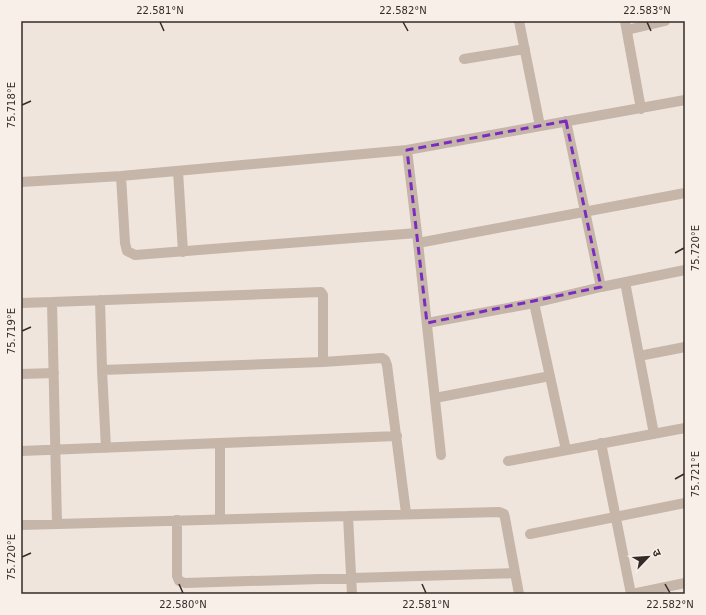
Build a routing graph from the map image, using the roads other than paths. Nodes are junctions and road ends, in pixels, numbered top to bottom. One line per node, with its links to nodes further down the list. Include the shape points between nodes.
1 (519, 21): 4 (street)
2 (665, 21): 3 (street)
3 (626, 26): 7 (street)
4 (525, 49): 5 (street); 9 (street)
5 (464, 59)
6 (685, 100): 7 (street)
7 (641, 109): 8 (street)
8 (566, 121): 9 (street); 15 (street)
9 (540, 126): 10 (street)
10 (407, 150): 11 (street); 16 (street)
11 (178, 171): 12 (street); 17 (street)
12 (121, 176): 13 (street); 17 (street, via 127,251 135,256)
13 (21, 182)
14 (685, 193): 15 (street)
15 (584, 213): 16 (street); 20 (street)
16 (418, 238): 17 (street); 25 (street)
17 (183, 252)
18 (685, 270): 19 (street)
19 (625, 282): 20 (street); 27 (street)
20 (601, 287): 24 (street)
21 (100, 300): 22 (street); 28 (street, via 321,292); 29 (street)
22 (52, 302): 23 (street); 30 (street)
23 (21, 303)
24 (534, 303): 25 (street); 32 (street)
25 (427, 323): 33 (street)
26 (685, 347): 27 (street)
27 (639, 356): 35 (street)
28 (323, 362): 29 (street); 36 (street, via 382,358 385,360)
29 (102, 370): 39 (street)
30 (54, 373): 31 (street); 40 (street)
31 (21, 374)
32 (550, 376): 33 (street); 41 (street)
33 (434, 398): 43 (street)
34 (685, 428): 35 (street)
35 (654, 434): 38 (street)
36 (397, 436): 37 (street); 46 (street)
37 (220, 443): 39 (street); 49 (street)
38 (601, 444): 41 (street); 48 (street)
39 (106, 448): 40 (street)
40 (56, 450): 42 (street); 51 (street)
41 (566, 450): 44 (street)
42 (21, 451)
43 (441, 455)
44 (508, 461)
45 (685, 503): 48 (street)
46 (406, 514): 47 (street); 54 (street, via 504,514)
47 (348, 516): 49 (street); 55 (street)
48 (616, 517): 53 (street); 59 (street)
49 (220, 519): 50 (street)
50 (176, 520): 51 (street); 55 (street, via 177,576 179,581 185,583)
51 (57, 524): 52 (street)
52 (21, 525)
53 (530, 534)
54 (515, 573): 55 (street); 58 (street)
55 (351, 577): 57 (street)
56 (685, 583): 59 (street)
57 (352, 594)
58 (519, 594)
59 (632, 594)

